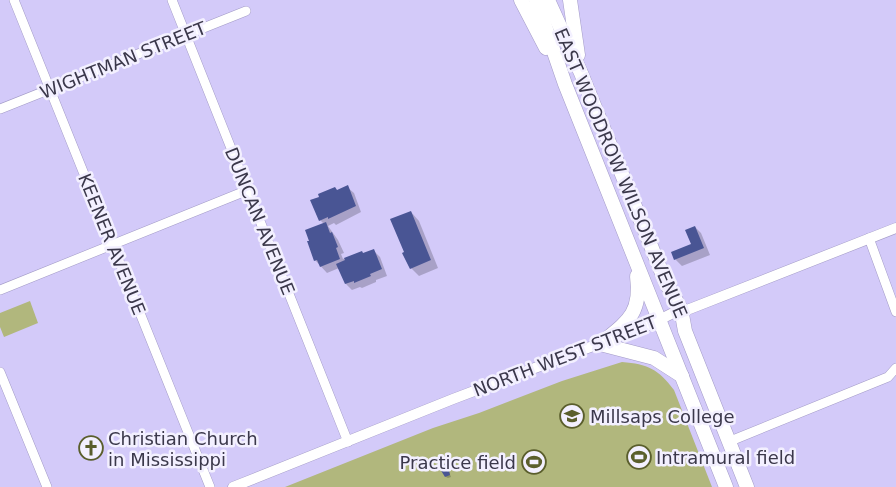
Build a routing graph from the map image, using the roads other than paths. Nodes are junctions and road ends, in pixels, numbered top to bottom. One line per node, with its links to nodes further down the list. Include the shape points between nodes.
1 (14, 0): 11 (street, KEENER AVENUE)
2 (172, 0): 8 (street, DUNCAN AVENUE)
3 (521, 0): 10 (main road)
4 (536, 0): 10 (main road, EAST WOODROW WILSON AVENUE)
5 (548, 0): 9 (main road, EAST WOODROW WILSON AVENUE)
6 (570, 0): 9 (main road)
7 (246, 11): 8 (street, WIGHTMAN STREET)
8 (186, 35): 11 (street, WIGHTMAN STREET); 13 (street, DUNCAN AVENUE)
9 (581, 73): 19 (main road, EAST WOODROW WILSON AVENUE, via 666,283)
10 (565, 84): 17 (main road, EAST WOODROW WILSON AVENUE)
11 (50, 89): 12 (street, WIGHTMAN STREET); 16 (street, KEENER AVENUE)
12 (0, 109)
13 (248, 190): 16 (street); 26 (street, DUNCAN AVENUE)
14 (896, 228): 15 (street, NORTH WEST STREET)
15 (869, 238): 19 (street, NORTH WEST STREET, via 687,310); 20 (street)
16 (112, 245): 18 (street); 29 (street, KEENER AVENUE)
17 (635, 258): 21 (main road, EAST WOODROW WILSON AVENUE); 22 (main road, via 639,290 634,312)
18 (0, 290)
19 (681, 309): 21 (street, NORTH WEST STREET); 27 (main road, EAST WOODROW WILSON AVENUE, via 685,331)
20 (896, 312)
21 (660, 321): 22 (street, NORTH WEST STREET); 25 (main road, EAST WOODROW WILSON AVENUE)
22 (600, 344): 25 (main road, via 654,358); 26 (street, NORTH WEST STREET)
23 (896, 368): 27 (street, via 888,377)
24 (0, 372): 28 (street)
25 (682, 376): 31 (main road, EAST WOODROW WILSON AVENUE)
26 (348, 442): 30 (street, NORTH WEST STREET)
27 (728, 442): 32 (main road, EAST WOODROW WILSON AVENUE)
28 (47, 487)
29 (210, 487)
30 (234, 487)
31 (726, 487)
32 (746, 487)

